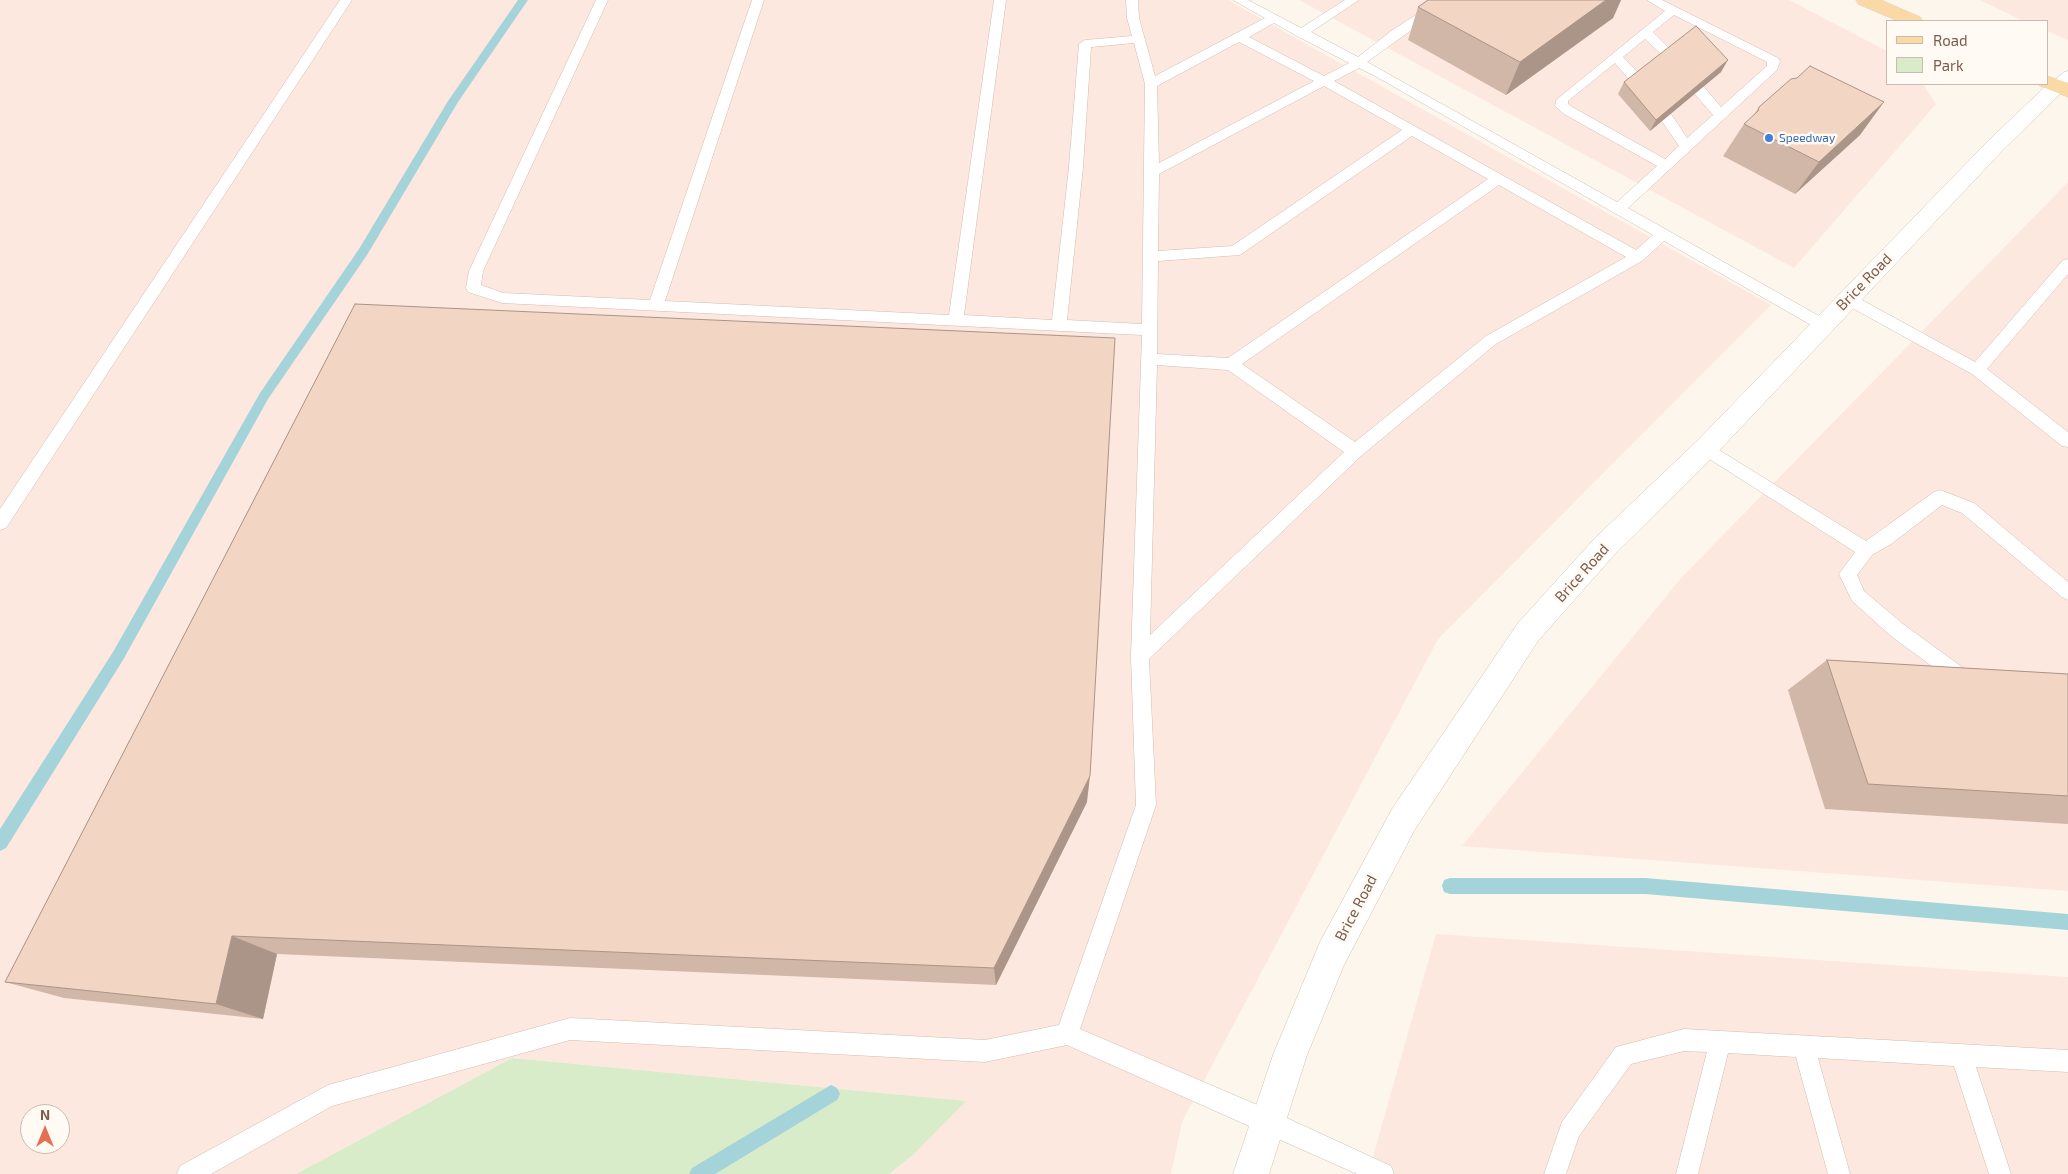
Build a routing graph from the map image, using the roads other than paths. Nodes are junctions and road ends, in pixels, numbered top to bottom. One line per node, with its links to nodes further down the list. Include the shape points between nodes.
1 (346, 0): 50 (lane)
2 (602, 0): 39 (lane, via 476,272 474,288 502,298)
3 (758, 0): 39 (lane)
4 (1000, 0): 40 (lane)
5 (1132, 0): 17 (lane)
6 (1239, 0): 12 (lane)
7 (1353, 0): 15 (lane)
8 (1447, 0): 20 (lane)
9 (1653, 0): 11 (lane)
10 (1866, 0): 13 (main road)
11 (1673, 10): 14 (lane); 26 (lane, via 1774,61 1773,67)
12 (1274, 18): 15 (lane); 16 (lane)
13 (1911, 20)
14 (1646, 32): 18 (lane); 19 (lane)
15 (1301, 33): 20 (lane)
16 (1240, 36): 22 (lane); 23 (lane)
17 (1139, 39): 23 (lane); 42 (lane, via 1085,44)
18 (1668, 54)
19 (1616, 56): 21 (lane); 30 (lane, via 1562,100 1562,106)
20 (1358, 63): 22 (lane); 33 (lane)
21 (1636, 79)
22 (1324, 81): 28 (lane); 31 (lane)
23 (1151, 84): 31 (lane)
24 (2060, 84): 38 (main road, Brice Road, via 1995,146)
25 (1699, 90): 26 (lane)
26 (1720, 114): 29 (lane)
27 (1666, 117): 29 (lane)
28 (1411, 130): 32 (lane); 35 (lane, via 1234,251)
29 (1686, 145): 30 (lane)
30 (1664, 164): 33 (lane)
31 (1152, 172): 35 (lane)
32 (1498, 179): 36 (lane); 45 (lane)
33 (1618, 209): 34 (lane)
34 (1663, 234): 36 (lane); 41 (lane)
35 (1151, 256): 43 (lane)
36 (1637, 257): 49 (lane, via 1491,340)
37 (2068, 264): 46 (lane)
38 (1848, 298): 41 (main road, Brice Road); 46 (lane)
39 (656, 305): 40 (lane)
40 (956, 320): 42 (lane)
41 (1823, 325): 48 (main road, Brice Road)
42 (1059, 326): 43 (lane)
43 (1150, 330): 44 (lane)
44 (1150, 359): 45 (lane); 53 (lane)
45 (1231, 364): 49 (lane)
46 (1977, 370): 47 (lane)
47 (2068, 440)
48 (1706, 448): 51 (lane); 60 (main road, Brice Road, via 1605,546 1528,632 1403,820 1332,954 1290,1055)
49 (1355, 451): 53 (lane)
50 (0, 523)
51 (1866, 550): 52 (lane, via 1940,497 1968,508); 54 (lane, via 1848,574 1858,596 1897,630 1962,678)
52 (2068, 592)
53 (1140, 656): 55 (lane, via 1146,806)
54 (1981, 682)
55 (1067, 1034): 60 (lane); 61 (lane, via 985,1051 570,1029 328,1096)
56 (1720, 1042): 57 (lane); 64 (lane, via 1684,1040 1624,1055 1570,1130); 65 (lane)
57 (1804, 1046): 58 (lane); 66 (lane)
58 (1961, 1055): 59 (lane); 67 (lane)
59 (2068, 1061)
60 (1268, 1121): 62 (main road, Brice Road); 63 (lane)
61 (188, 1174)
62 (1251, 1174)
63 (1383, 1174)
64 (1555, 1174)
65 (1687, 1174)
66 (1839, 1174)
67 (2000, 1174)

